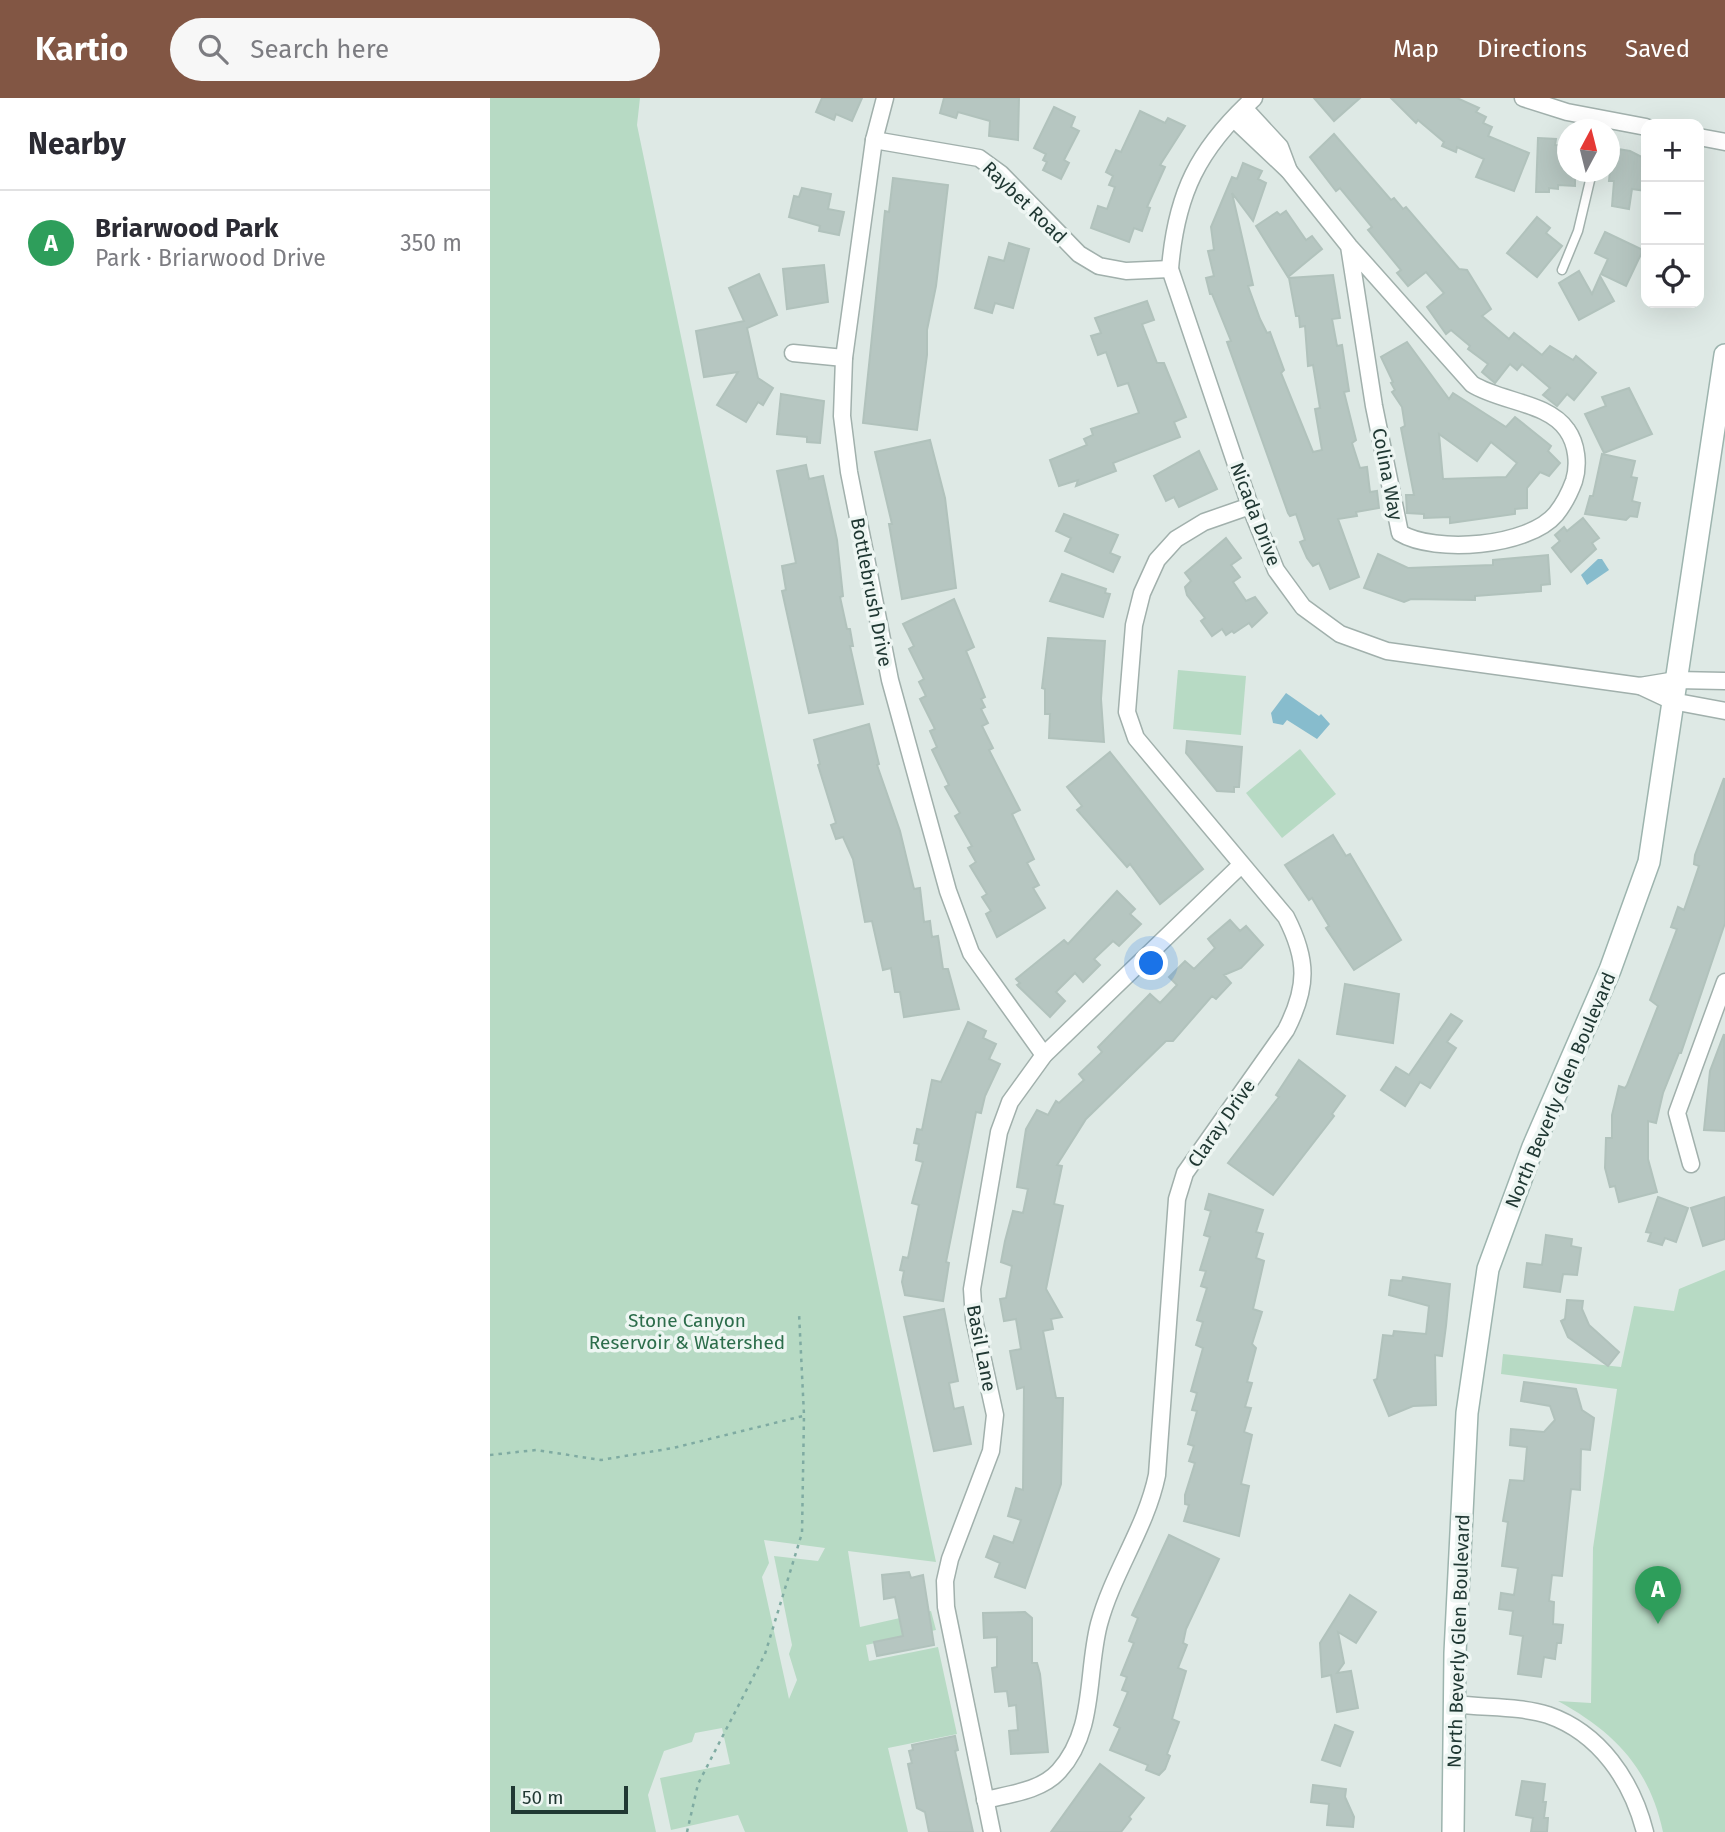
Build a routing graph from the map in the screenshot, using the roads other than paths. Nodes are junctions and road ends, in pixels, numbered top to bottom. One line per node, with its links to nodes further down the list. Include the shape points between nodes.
1 (885, 98): 8 (street, Bottlebrush Drive)
2 (1523, 98): 4 (street)
3 (1244, 108): 11 (street, Colina Way); 12 (street, Nicada Drive, via 1212,145 1185,188 1173,228)
4 (1586, 119)
5 (1620, 125): 6 (street)
6 (1641, 127)
7 (1704, 138): 9 (street)
8 (874, 140): 12 (street, Raybet Road, via 979,158 1001,174 1079,254 1099,267); 16 (street, Bottlebrush Drive)
9 (1725, 142)
10 (1590, 182): 13 (lane, via 1578,231)
11 (1349, 246): 11 (street, Colina Way, via 1472,384 1489,395 1545,411 1567,429 1577,470 1555,516 1524,534 1482,543 1415,542 1400,533)
12 (1170, 269): 17 (street, Nicada Drive)
13 (1562, 270)
14 (793, 353): 16 (street)
15 (1725, 355): 19 (main road, North Beverly Glen Boulevard)
16 (844, 358): 23 (street, Bottlebrush Drive, via 842,416 849,472 890,680 948,891 971,953)
17 (1250, 506): 19 (street, Nicada Drive, via 1276,570 1303,607 1340,634 1387,651); 21 (street, Claray Drive, via 1204,522 1176,539 1157,560 1134,625 1127,691 1127,712 1136,738)
18 (1725, 681): 19 (street, Nicada Drive)
19 (1674, 691): 20 (street, Nicada Drive); 25 (main road, North Beverly Glen Boulevard, via 1649,862 1611,970 1532,1147 1488,1269 1467,1413)
20 (1725, 711)
21 (1241, 865): 23 (street, Basil Lane); 26 (street, Claray Drive, via 1286,917 1299,942 1304,965 1299,1005 1185,1173 1177,1199 1157,1475 1152,1500 1099,1627 1086,1722 1058,1773 1033,1788)
22 (1725, 982): 24 (street, via 1677,1113)
23 (1044, 1055): 26 (street, Basil Lane, via 1010,1102 999,1132 972,1289 995,1415 991,1451 945,1581 946,1607)
24 (1691, 1164)
25 (1455, 1704): 28 (main road, North Beverly Glen Boulevard); 29 (street, via 1545,1714 1572,1726 1612,1761 1640,1811)
26 (985, 1800): 27 (street, Basil Lane)
27 (992, 1832)
28 (1453, 1832)
29 (1645, 1832)

